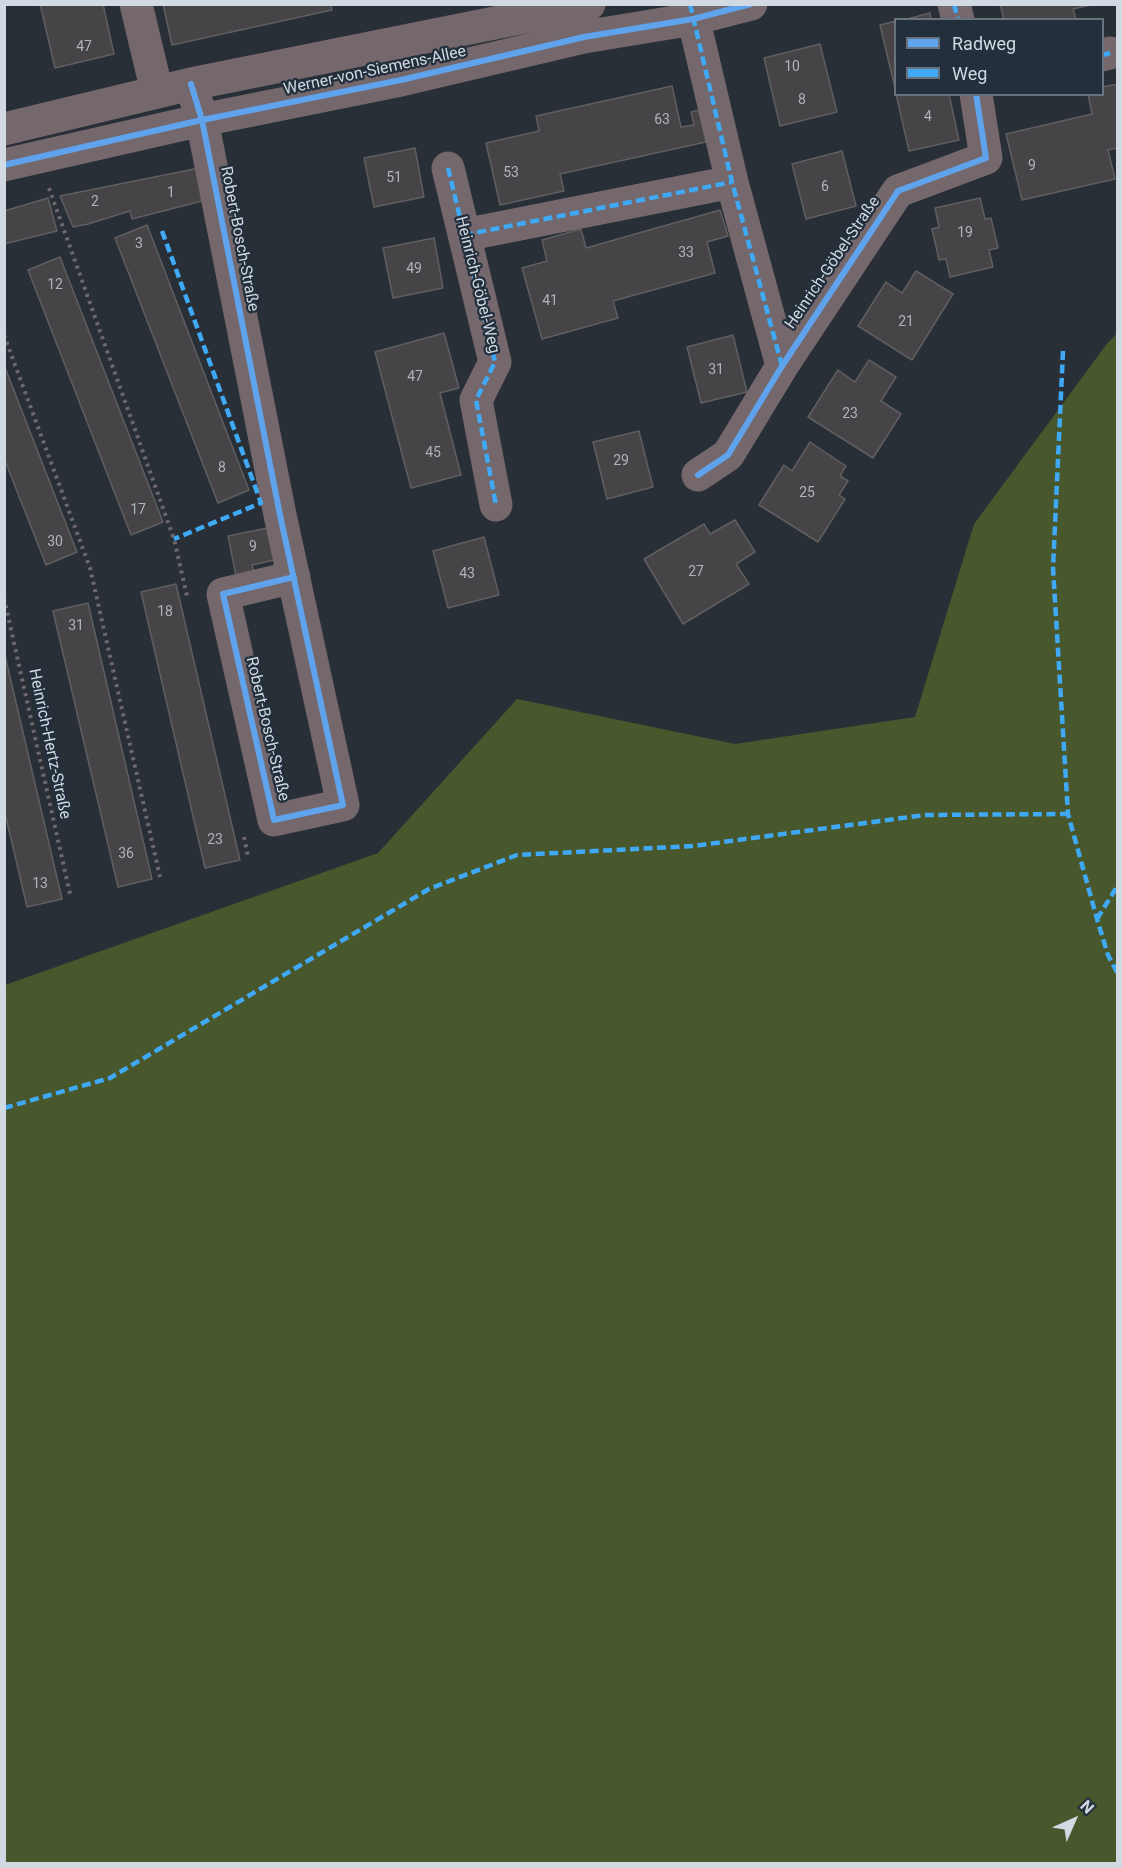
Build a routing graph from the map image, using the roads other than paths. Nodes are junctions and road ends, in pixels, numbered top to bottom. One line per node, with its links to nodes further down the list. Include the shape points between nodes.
1 (136, 4): 6 (street)
2 (751, 4): 3 (street, Werner-von-Siemens-Allee)
3 (691, 12): 4 (street, Werner-von-Siemens-Allee); 12 (street, Heinrich-Göbel-Straße)
4 (581, 13): 5 (street, Werner-von-Siemens-Allee); 8 (street, Werner-von-Siemens-Allee, via 401,80)
5 (191, 84): 6 (street, Werner-von-Siemens-Allee); 8 (street, Robert-Bosch-Straße)
6 (157, 92): 9 (street, Werner-von-Siemens-Allee)
7 (976, 96): 14 (street, Heinrich-Göbel-Straße, via 986,158 898,191)
8 (202, 120): 10 (street, Werner-von-Siemens-Allee); 17 (street, Robert-Bosch-Straße)
9 (4, 129)
10 (4, 165)
11 (448, 168): 13 (street, Heinrich-Göbel-Weg)
12 (732, 182): 13 (street); 14 (street, Heinrich-Göbel-Straße)
13 (464, 235): 16 (street, Heinrich-Göbel-Weg, via 495,362 476,400)
14 (782, 366): 15 (street, Heinrich-Göbel-Straße, via 728,455)
15 (698, 475)
16 (496, 505)
17 (294, 577): 17 (street, Robert-Bosch-Straße, via 223,594 274,820 343,805)

